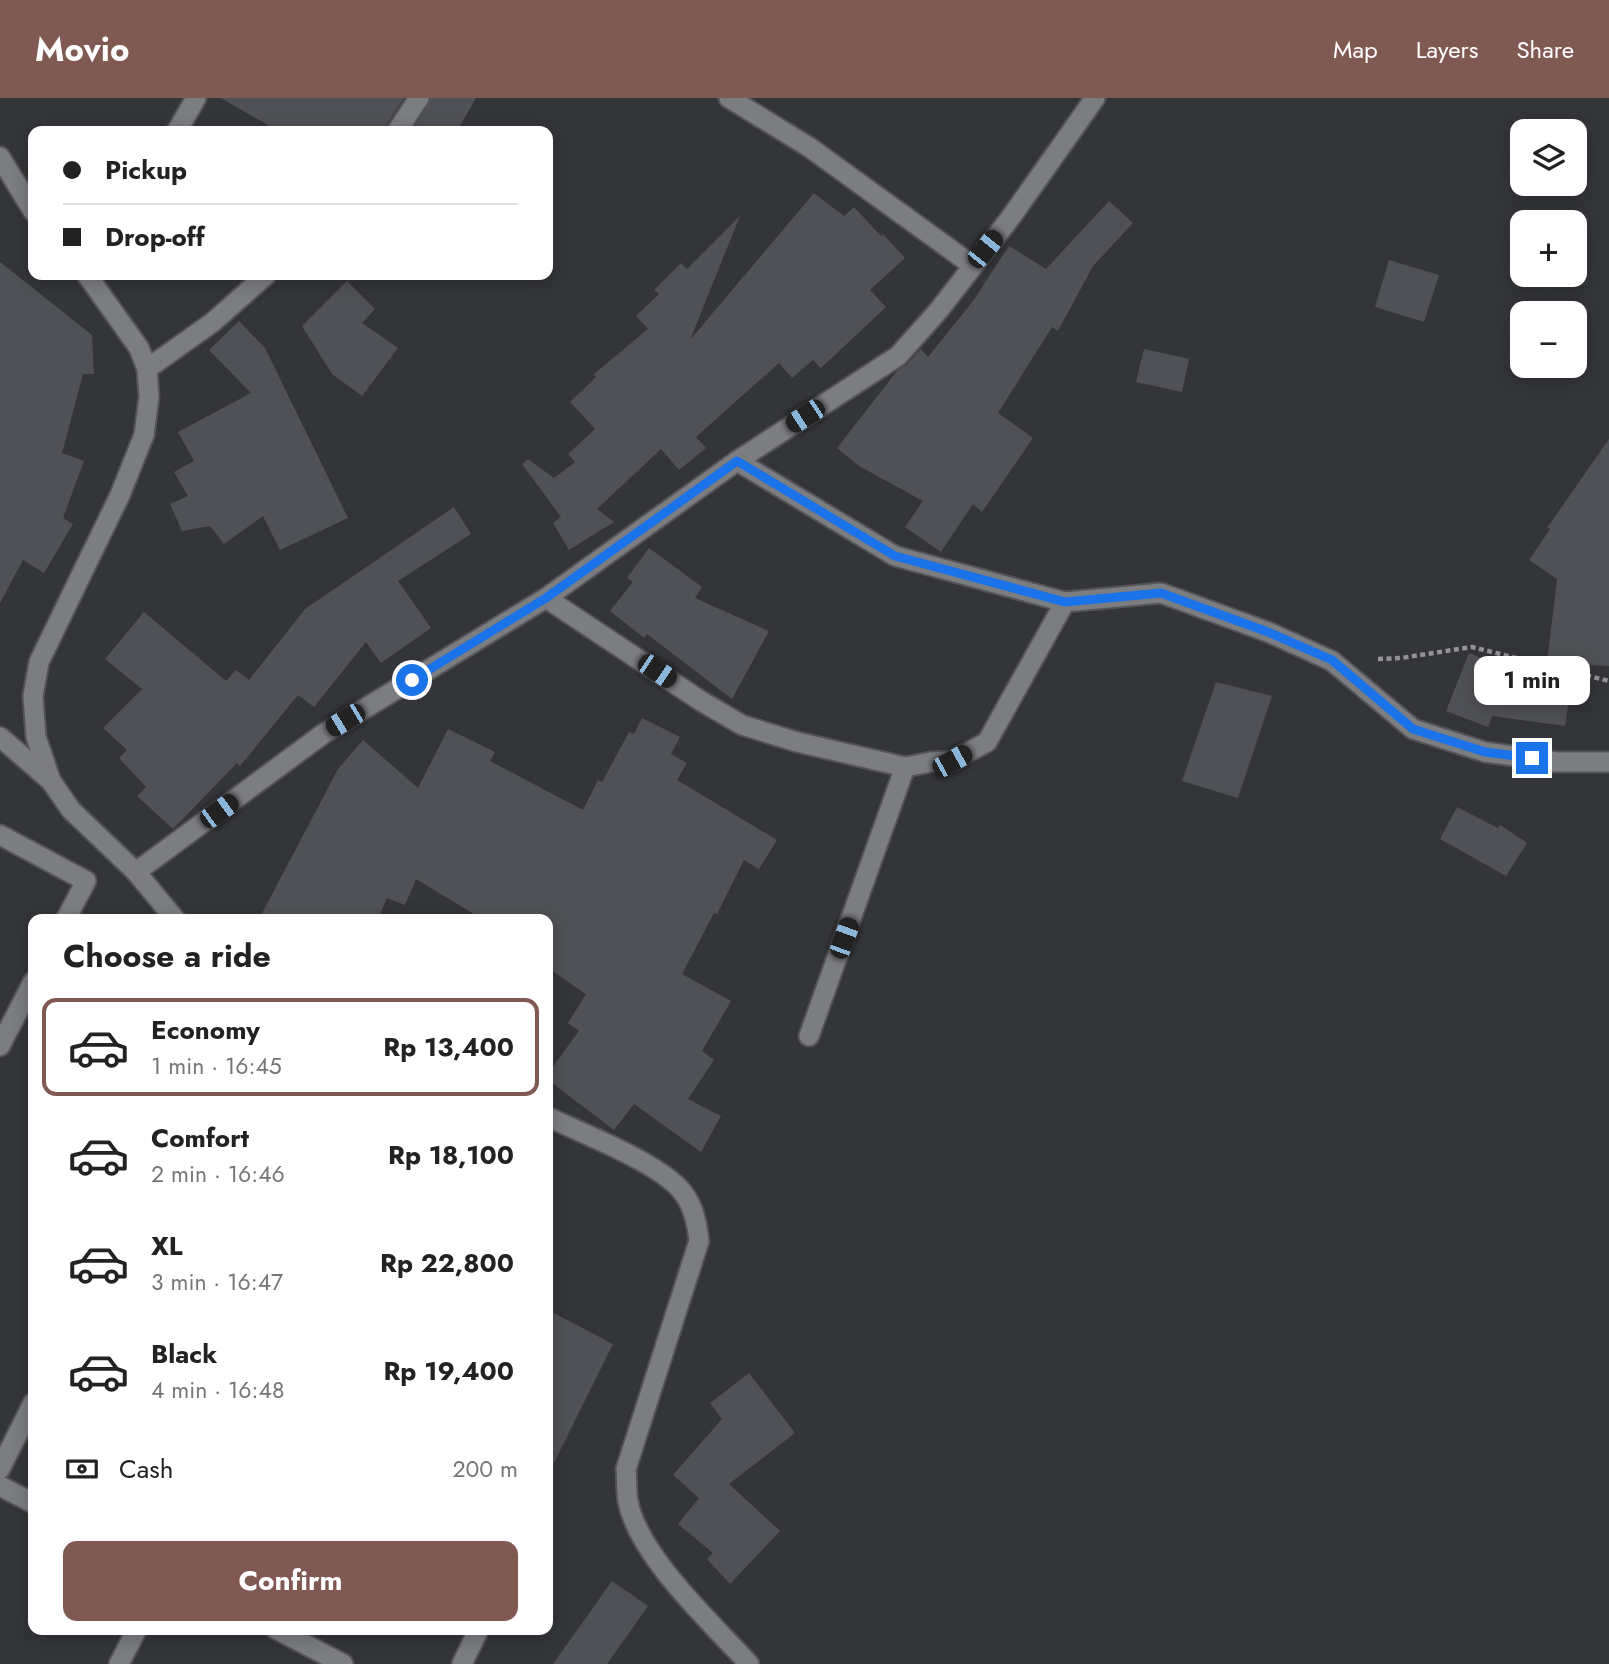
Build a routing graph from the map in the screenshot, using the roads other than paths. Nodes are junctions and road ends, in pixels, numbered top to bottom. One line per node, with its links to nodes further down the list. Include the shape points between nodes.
1 (196, 98): 5 (street)
2 (419, 98): 6 (street)
3 (729, 98): 9 (street, via 809,147)
4 (1095, 98): 9 (street)
5 (180, 126)
6 (400, 126)
7 (0, 157): 8 (street)
8 (28, 203)
9 (972, 265): 13 (street, via 898,356)
10 (91, 280): 12 (street, via 139,348)
11 (260, 280): 12 (street, via 213,322)
12 (147, 369): 19 (street, via 145,435 39,662 33,696 36,737)
13 (737, 461): 14 (street); 15 (street, via 895,556)
14 (546, 598): 18 (street, via 742,724); 21 (street, via 323,734)
15 (1065, 602): 17 (street, via 1161,593 1332,660 1413,729 1485,752 1556,762); 18 (street, via 986,742 952,761)
16 (0, 737): 19 (street)
17 (1609, 762)
18 (905, 767): 25 (street)
19 (51, 781): 21 (street, via 71,810)
20 (0, 835): 22 (street, via 86,881)
21 (136, 872): 23 (street)
22 (69, 914)
23 (170, 914)
24 (28, 992): 26 (street)
25 (809, 1036)
26 (0, 1046)
27 (553, 1119): 38 (street, via 664,1173 685,1194 696,1219 699,1241 626,1469 628,1502 645,1543 667,1573)
28 (28, 1413): 29 (street)
29 (0, 1469)
30 (0, 1486): 31 (street)
31 (28, 1500)
32 (133, 1635): 35 (street)
33 (287, 1635): 36 (street)
34 (476, 1635): 37 (street)
35 (118, 1664)
36 (343, 1664)
37 (462, 1664)
38 (749, 1664)

